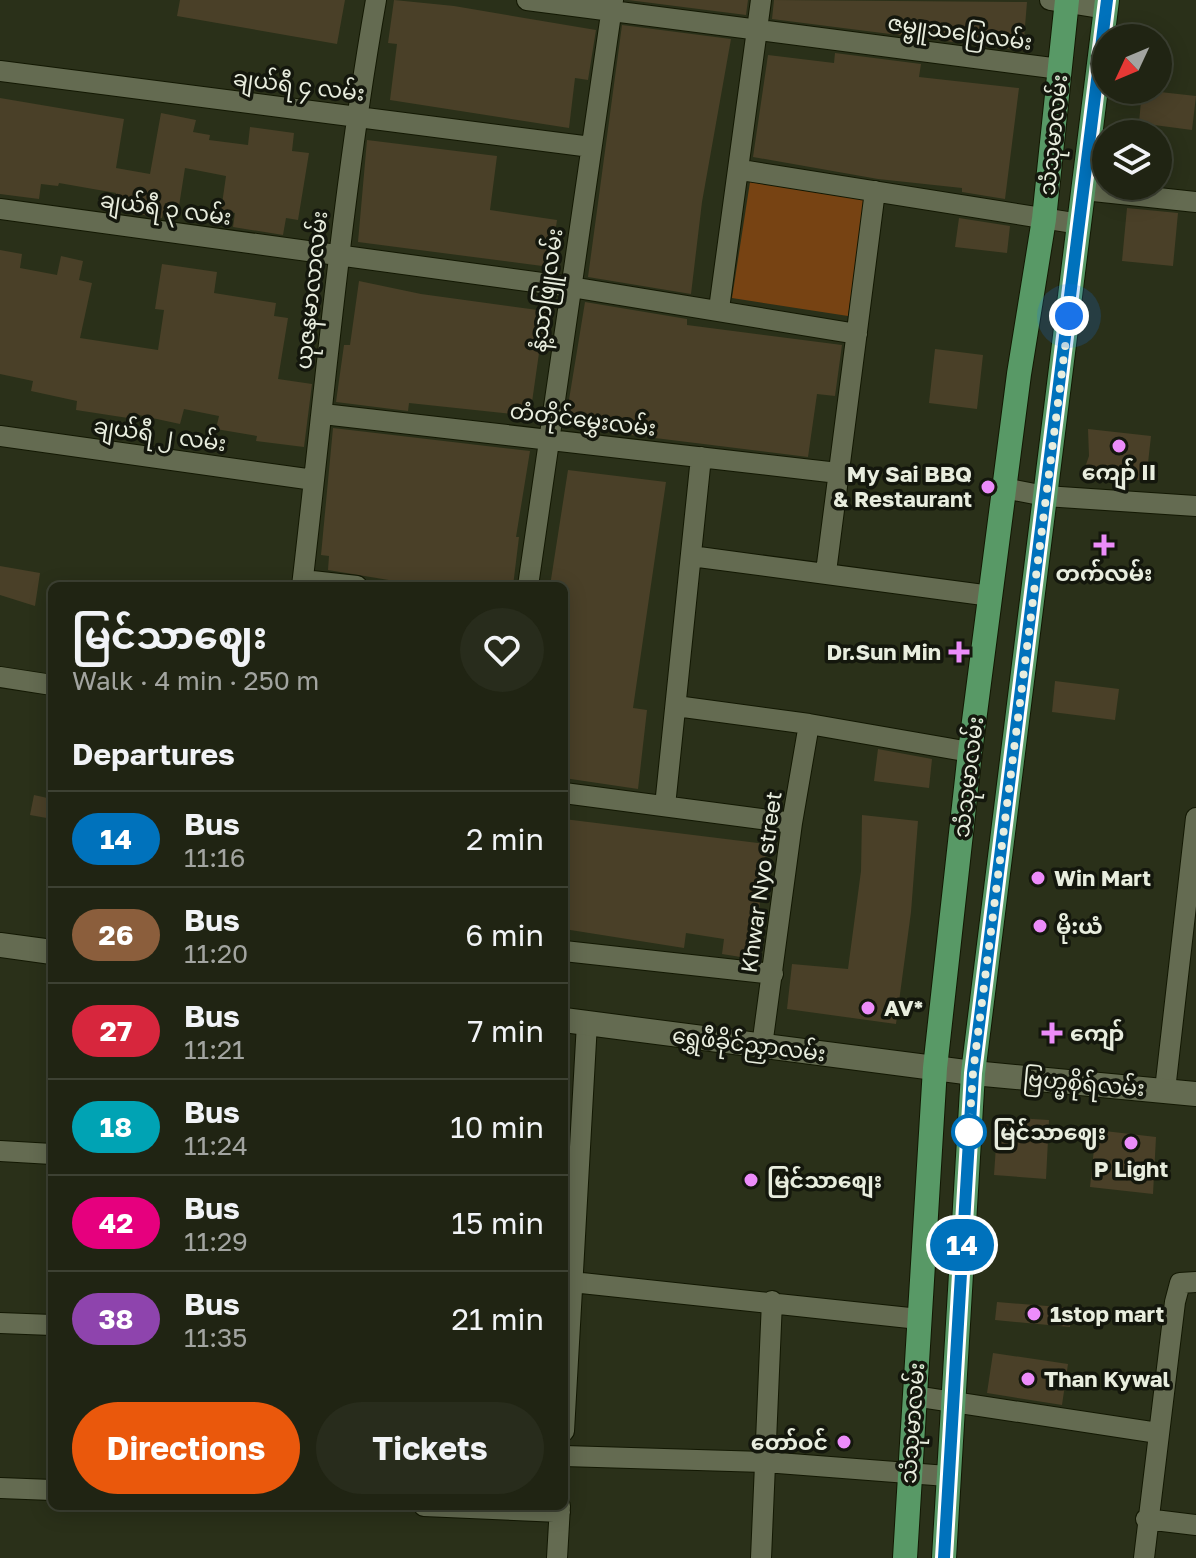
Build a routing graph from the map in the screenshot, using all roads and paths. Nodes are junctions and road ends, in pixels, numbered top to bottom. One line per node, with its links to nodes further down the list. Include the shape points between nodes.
1 (376, 0): 10 (street, ယုဇနမာလာလမ်း)
2 (527, 0): 6 (street, ဇမ္ဗူသပြေလမ်း)
3 (761, 0): 7 (street)
4 (1061, 1): 5 (street); 8 (main road, သံသုမာလမ်း)
5 (1106, 4): 13 (main road, သံသုမာလမ်း)
6 (612, 5): 7 (street, ဇမ္ဗူသပြေလမ်း); 11 (street, နံ့သာဖြူလမ်း)
7 (758, 29): 8 (street, ဇမ္ဗူသပြေလမ်း); 12 (street)
8 (1060, 69): 17 (main road, သံသုမာလမ်း)
9 (0, 71): 10 (street, ချယ်ရီ ၄ လမ်း)
10 (356, 116): 11 (street, ချယ်ရီ ၄ လမ်း); 19 (street, ယုဇနမာလာလမ်း)
11 (591, 147): 20 (street, နံ့သာဖြူလမ်း)
12 (741, 170): 14 (street); 21 (street)
13 (1084, 190): 15 (street); 18 (main road, သံသုမာလမ်း)
14 (875, 191): 17 (street); 22 (street)
15 (1196, 202)
16 (0, 209): 19 (street, ချယ်ရီ ၃ လမ်း)
17 (1044, 219): 18 (street); 29 (main road, သံသုမာလမ်း)
18 (1080, 224): 30 (main road, သံသုမာလမ်း)
19 (332, 255): 20 (street); 23 (street, ယုဇနမာလာလမ်း)
20 (571, 287): 21 (street); 25 (street, နံ့သာဖြူလမ်း)
21 (719, 309): 22 (street)
22 (857, 334): 27 (street)
23 (323, 414): 25 (street, တံတိုင်မွှေးလမ်း); 28 (street, ယုဇနမာလာလမ်း)
24 (0, 436): 28 (street, ချယ်ရီ ၂ လမ်း)
25 (549, 438): 26 (street, တံတိုင်မွှေးလမ်း); 35 (street, နံ့သာဖြူလမ်း)
26 (701, 457): 27 (street, တံတိုင်မွှေးလမ်း); 32 (street)
27 (838, 473): 33 (street)
28 (314, 480): 34 (street, ယုဇနမာလာလမ်း)
29 (1004, 488): 30 (street); 36 (main road, သံသုမာလမ်း)
30 (1045, 496): 31 (street); 54 (main road, သံသုမာလမ်း)
31 (1196, 506)
32 (691, 556): 33 (street); 39 (street)
33 (826, 572): 36 (street)
34 (303, 582)
35 (529, 582)
36 (991, 596): 41 (main road, သံသုမာလမ်း)
37 (0, 677): 38 (street)
38 (48, 684)
39 (676, 706): 40 (street); 43 (street)
40 (809, 724): 41 (street); 45 (street, Khwar Nyo street)
41 (970, 752): 53 (main road, သံသုမာလမ်း)
42 (568, 794): 43 (street)
43 (665, 806): 45 (street)
44 (1196, 818): 46 (street)
45 (792, 823): 50 (street, Khwar Nyo street)
46 (1191, 890): 55 (street)
47 (0, 945): 48 (street)
48 (48, 951)
49 (568, 951): 50 (street)
50 (773, 974): 52 (street, Khwar Nyo street)
51 (575, 1022): 52 (street, ရွှေဖီခိုင်ညှာလမ်း); 59 (street)
52 (762, 1046): 53 (street, ရွှေဖီခိုင်ညှာလမ်း)
53 (935, 1068): 54 (street, ရွှေဖီခိုင်ညှာလမ်း); 63 (main road, သံသုမာလမ်း)
54 (973, 1073): 55 (street, ဗြဟ္မစိုရ်လမ်း); 68 (main road, သံသုမာလမ်း)
55 (1165, 1090): 56 (street, ဗြဟ္မစိုရ်လမ်း)
56 (1196, 1094)
57 (0, 1151): 58 (street)
58 (48, 1154)
59 (571, 1187): 60 (street)
60 (572, 1282): 62 (street); 64 (street)
61 (1196, 1282): 69 (street, via 1180,1283 1175,1302)
62 (772, 1301): 63 (street); 71 (street)
63 (919, 1319): 67 (main road, သံသုမာလမ်း)
64 (568, 1322)
65 (0, 1323): 66 (street)
66 (48, 1325)
67 (914, 1396): 68 (street); 72 (main road, သံသုမာလမ်း)
68 (952, 1402): 69 (street); 73 (main road, သံသုမာလမ်း)
69 (1158, 1433): 77 (street)
70 (568, 1456): 71 (street)
71 (765, 1462): 72 (street); 80 (street)
72 (909, 1474): 73 (street); 81 (main road, သံသုမာလမ်း)
73 (947, 1476): 82 (main road, သံသုမာလမ်း)
74 (0, 1488): 75 (street)
75 (48, 1490)
76 (560, 1510): 79 (street)
77 (1146, 1519): 78 (street); 83 (street)
78 (1196, 1525)
79 (557, 1558)
80 (761, 1558)
81 (905, 1558)
82 (944, 1558)
83 (1144, 1558)

